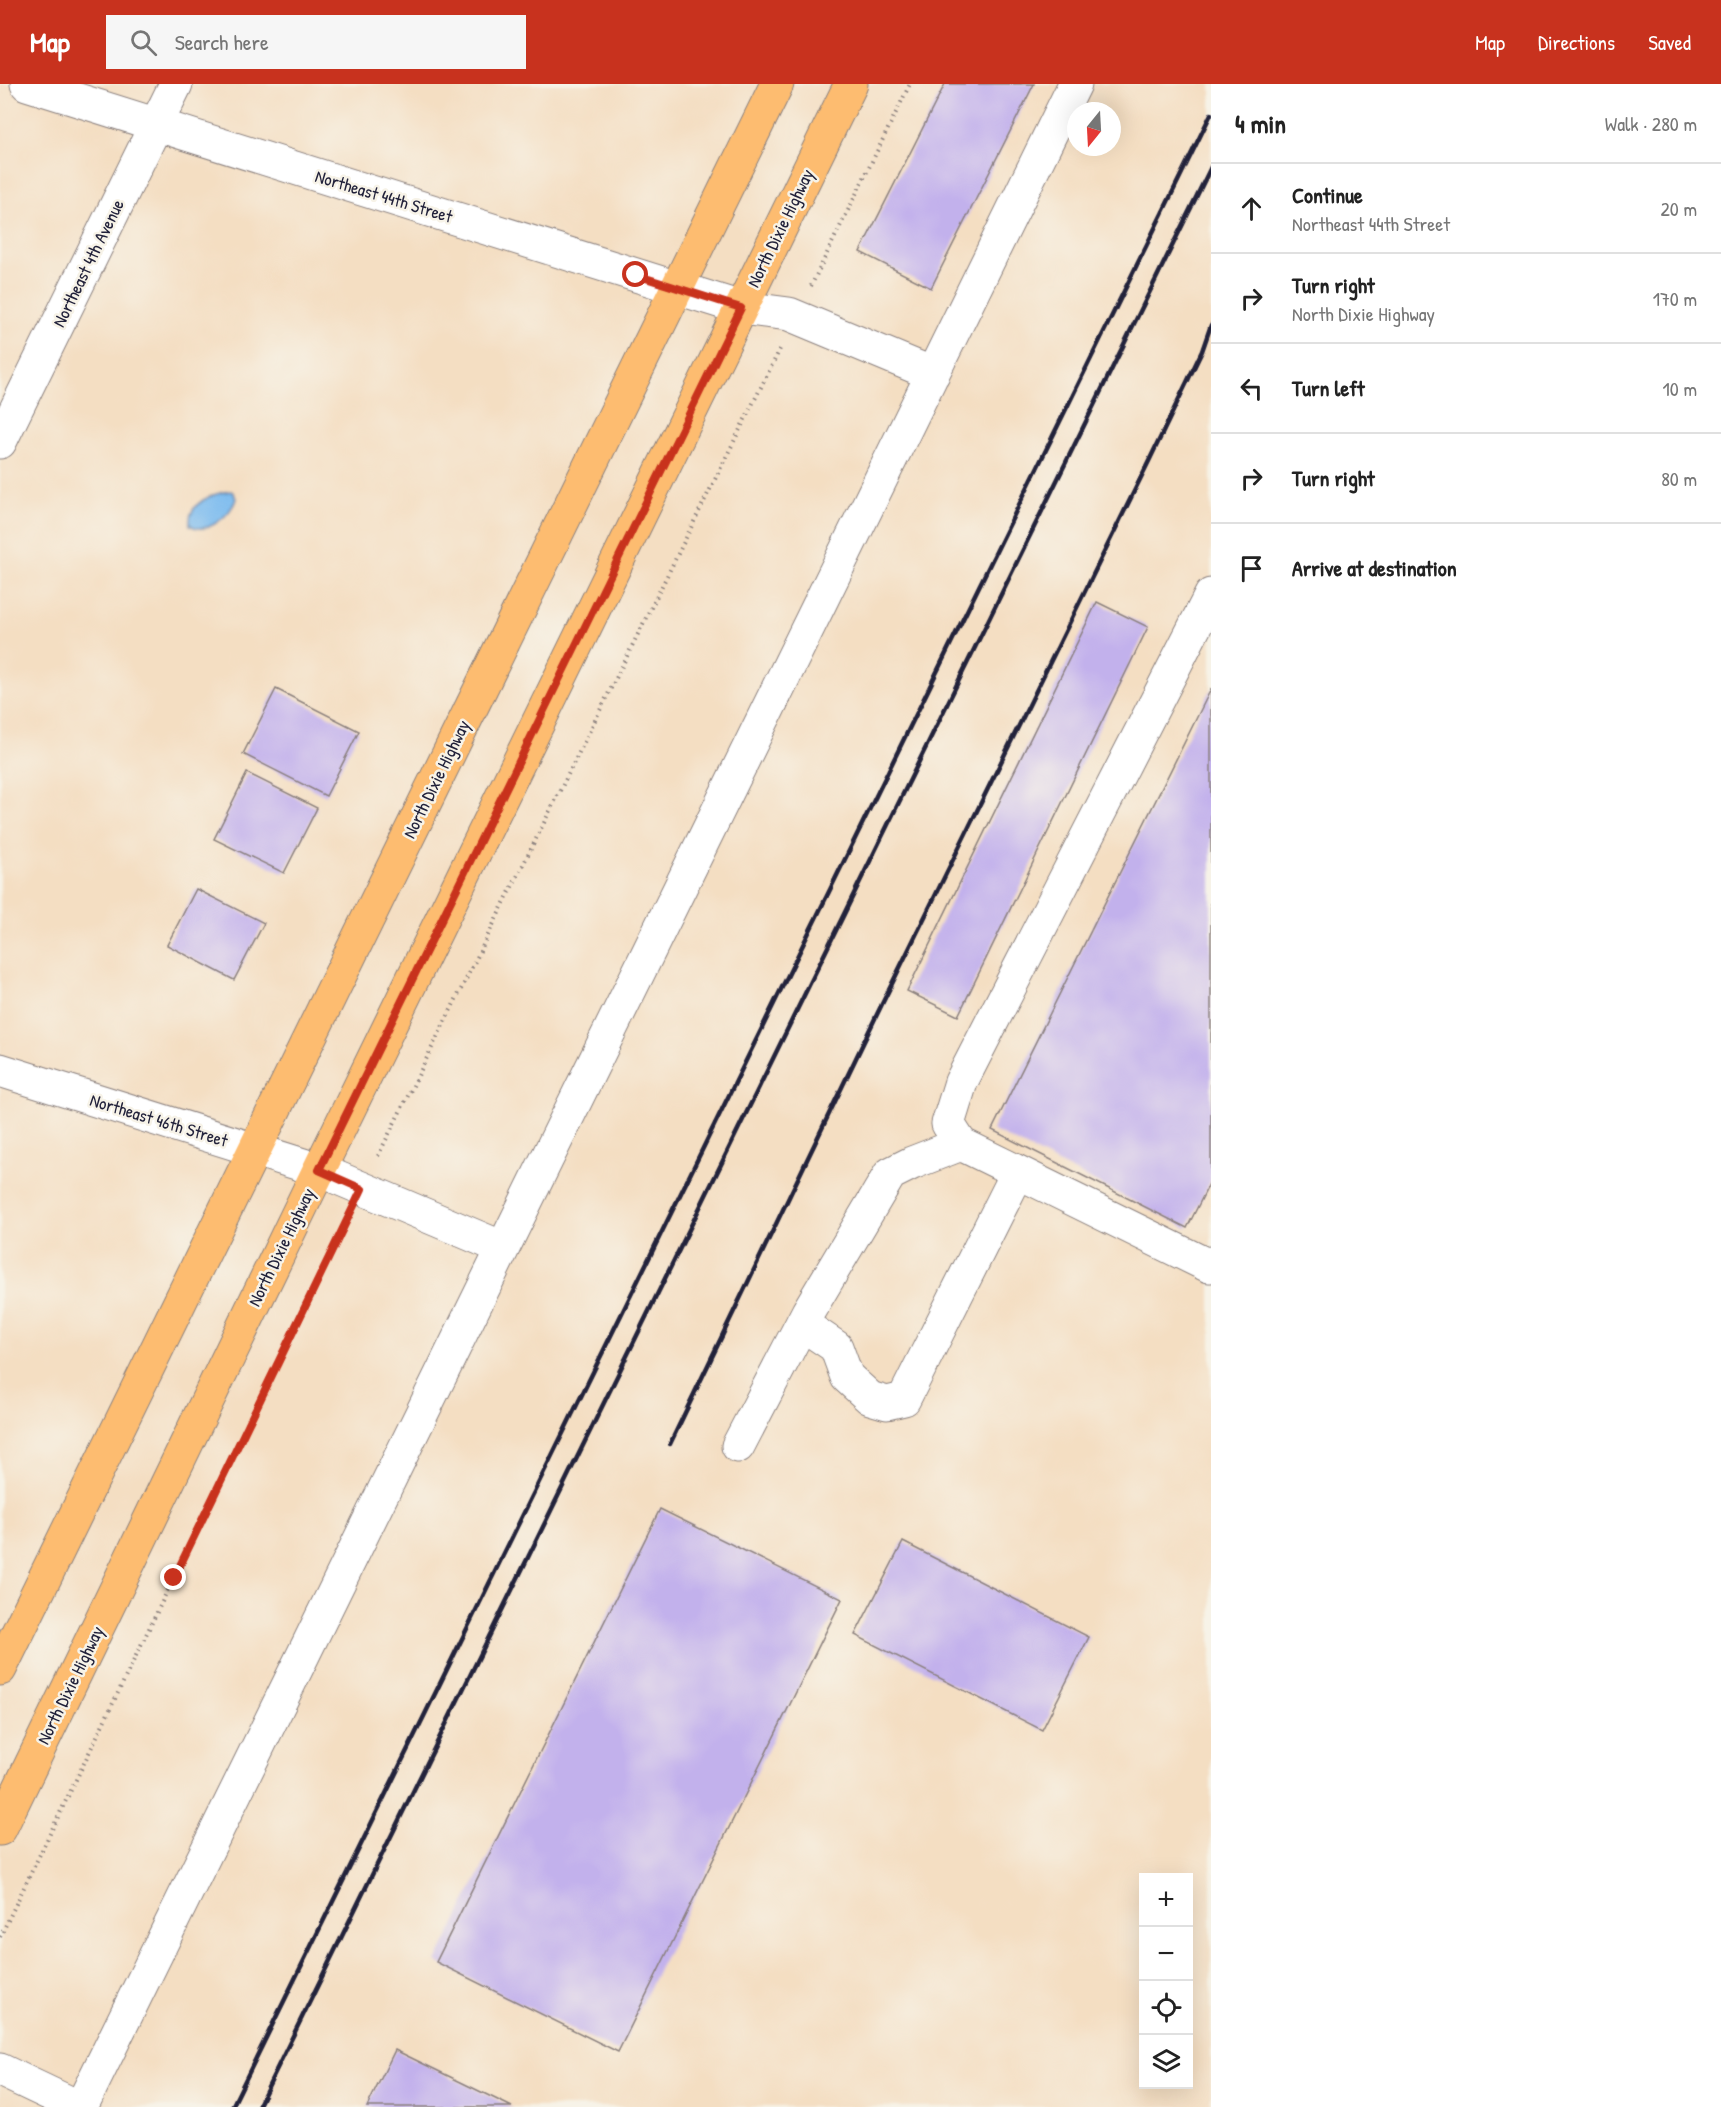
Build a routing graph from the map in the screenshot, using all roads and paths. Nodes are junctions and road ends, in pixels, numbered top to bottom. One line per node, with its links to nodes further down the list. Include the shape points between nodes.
1 (27, 84): 7 (street, Northeast 44th Street)
2 (176, 84): 7 (street, Northeast 4th Avenue)
3 (777, 84): 8 (main road, North Dixie Highway)
4 (851, 84): 9 (main road, North Dixie Highway)
5 (910, 84): 10 (path)
6 (1075, 84): 11 (street)
7 (156, 124): 8 (street, Northeast 44th Street); 12 (street, Northeast 4th Avenue)
8 (676, 287): 9 (street, Northeast 44th Street); 16 (main road, North Dixie Highway)
9 (741, 308): 10 (street, Northeast 44th Street); 17 (main road, North Dixie Highway)
10 (796, 317): 11 (street, Northeast 44th Street); 19 (path)
11 (933, 374): 20 (street)
12 (0, 442)
13 (1211, 595): 15 (street, via 961,1082 948,1124)
14 (0, 1070): 16 (street, Northeast 46th Street)
15 (961, 1144): 18 (street); 22 (street, via 890,1174)
16 (254, 1150): 17 (street, Northeast 46th Street); 24 (main road, North Dixie Highway)
17 (319, 1170): 19 (street, Northeast 46th Street); 25 (main road, North Dixie Highway)
18 (1018, 1172): 21 (street); 22 (street, via 904,1399 887,1403 870,1398 847,1377 836,1347)
19 (362, 1189): 20 (street, Northeast 46th Street); 26 (path)
20 (503, 1248): 28 (street)
21 (1210, 1265)
22 (802, 1324): 23 (street)
23 (738, 1446)
24 (0, 1669)
25 (0, 1829)
26 (0, 1937)
27 (0, 2070): 28 (street)
28 (80, 2107)

